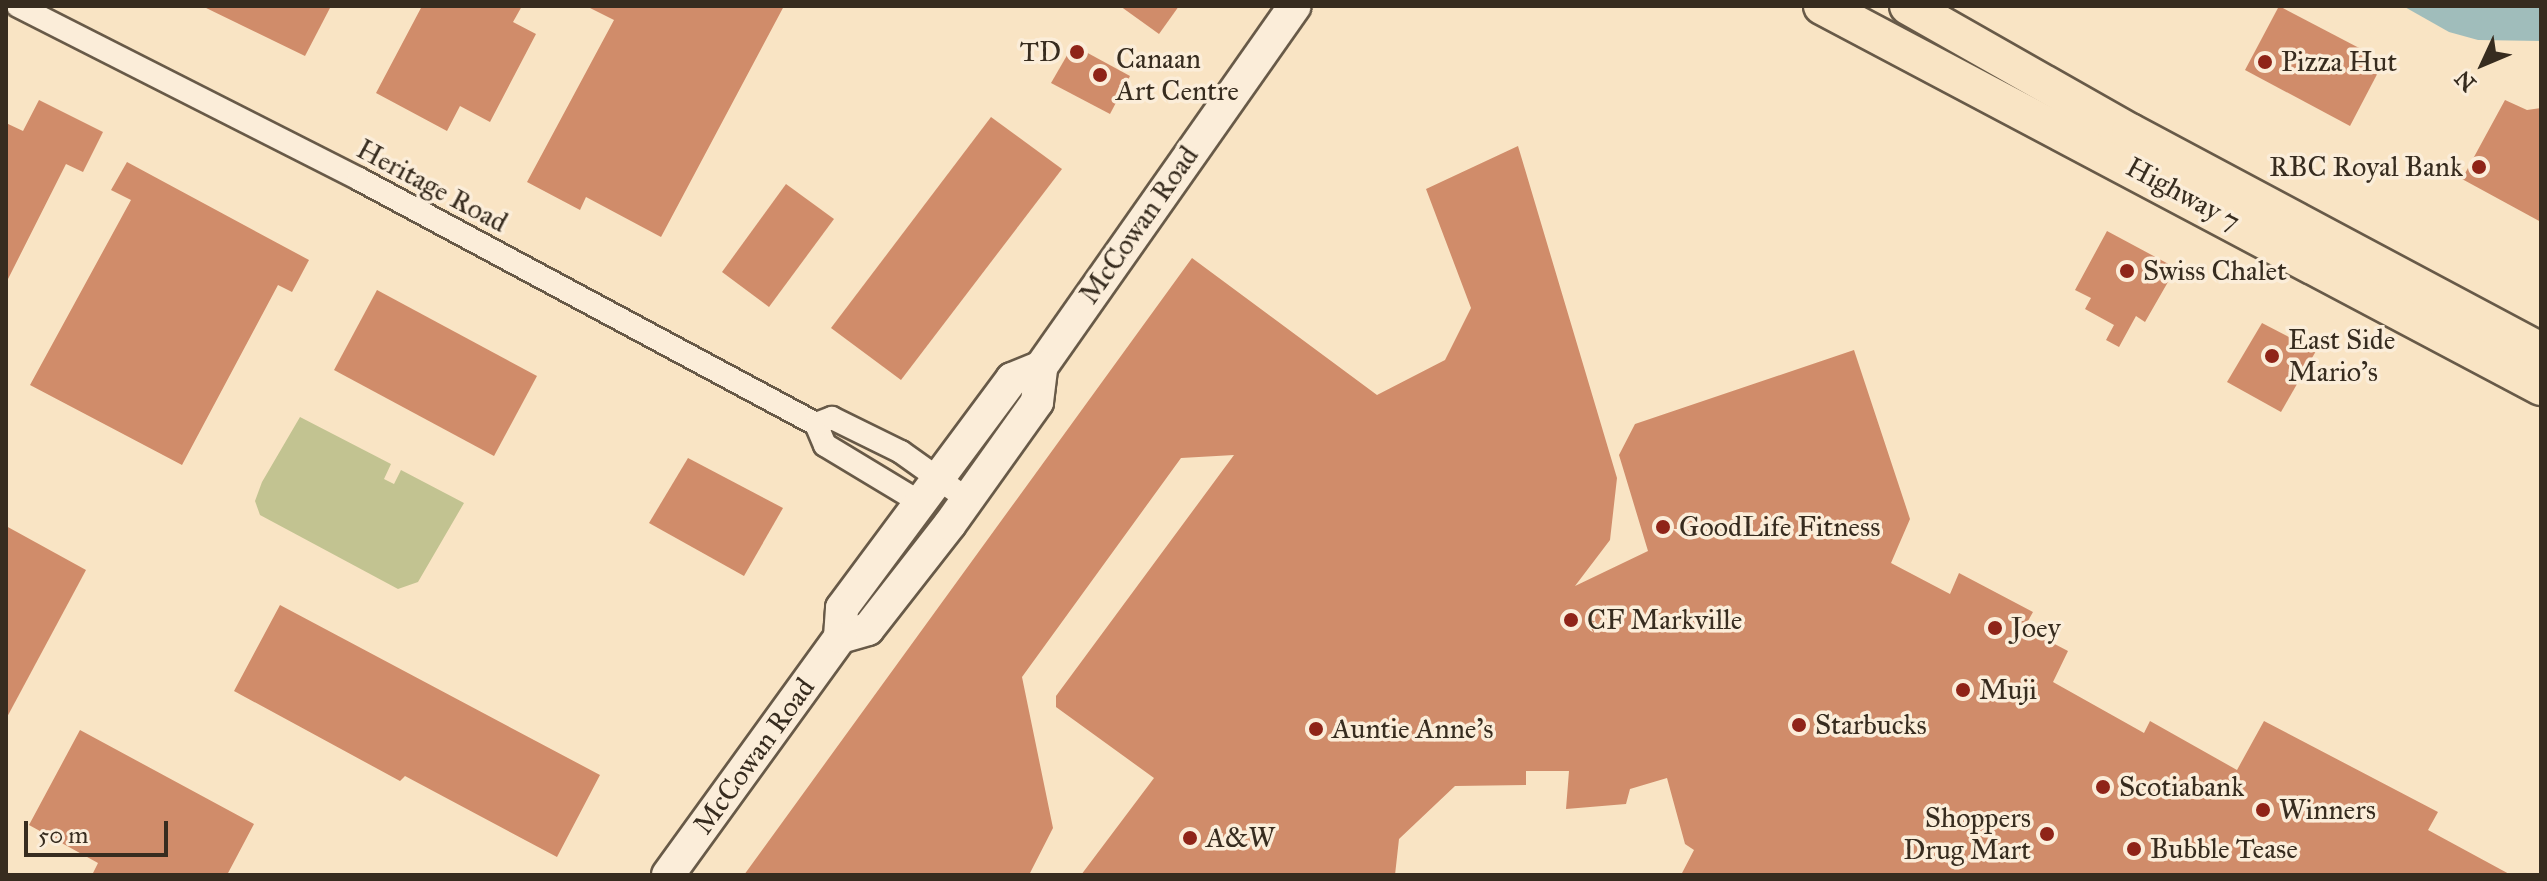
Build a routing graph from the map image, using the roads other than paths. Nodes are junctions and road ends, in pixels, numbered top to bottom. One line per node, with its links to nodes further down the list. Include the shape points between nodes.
1 (18, 6): 8 (street, Heritage Road, via 359,179)
2 (1295, 6): 6 (main road, McCowan Road)
3 (1822, 6): 7 (main road, Highway 7)
4 (1908, 6): 5 (main road, Highway 7, via 2130,132)
5 (2541, 351)
6 (1041, 367): 9 (main road, McCowan Road, via 1012,379); 10 (main road, McCowan Road, via 1037,402)
7 (2541, 387)
8 (816, 424): 9 (street, Heritage Road, via 825,445); 9 (street, Heritage Road, via 832,418 901,452)
9 (930, 491): 10 (street, Heritage Road); 11 (main road, McCowan Road, via 842,608)
10 (967, 499): 11 (main road, McCowan Road, via 868,629)
11 (840, 637): 12 (main road, McCowan Road)
12 (668, 875)

